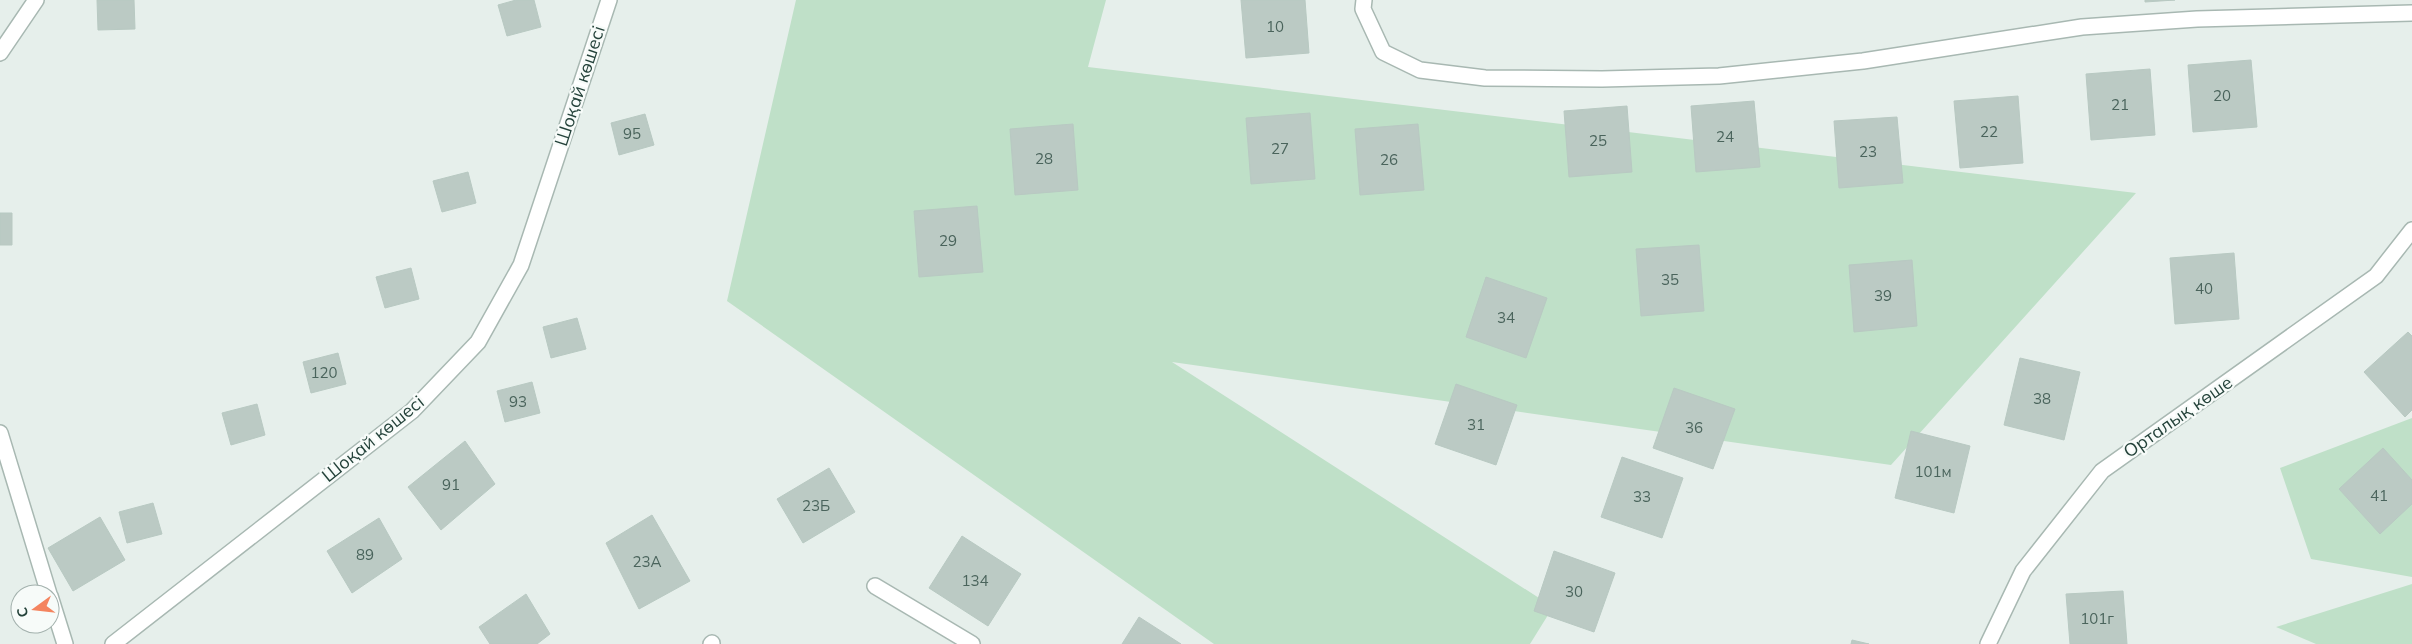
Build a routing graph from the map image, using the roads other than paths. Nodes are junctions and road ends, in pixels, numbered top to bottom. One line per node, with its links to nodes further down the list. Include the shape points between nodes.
1 (36, 0): 5 (street)
2 (609, 0): 12 (street, Шоқай көшесі, via 521,265 478,342 412,411)
3 (1364, 0): 4 (street, via 1363,9 1383,52 1420,70 1495,78 1719,76 1863,61 2082,27 2197,19)
4 (2412, 13)
5 (0, 53)
6 (2412, 230): 14 (street, Орталық көше, via 2376,276 2102,471 2023,571)
7 (0, 433): 8 (street)
8 (47, 584)
9 (875, 586): 13 (street)
10 (60, 628): 11 (street)
11 (65, 644)
12 (113, 644)
13 (972, 644)
14 (1988, 644)

